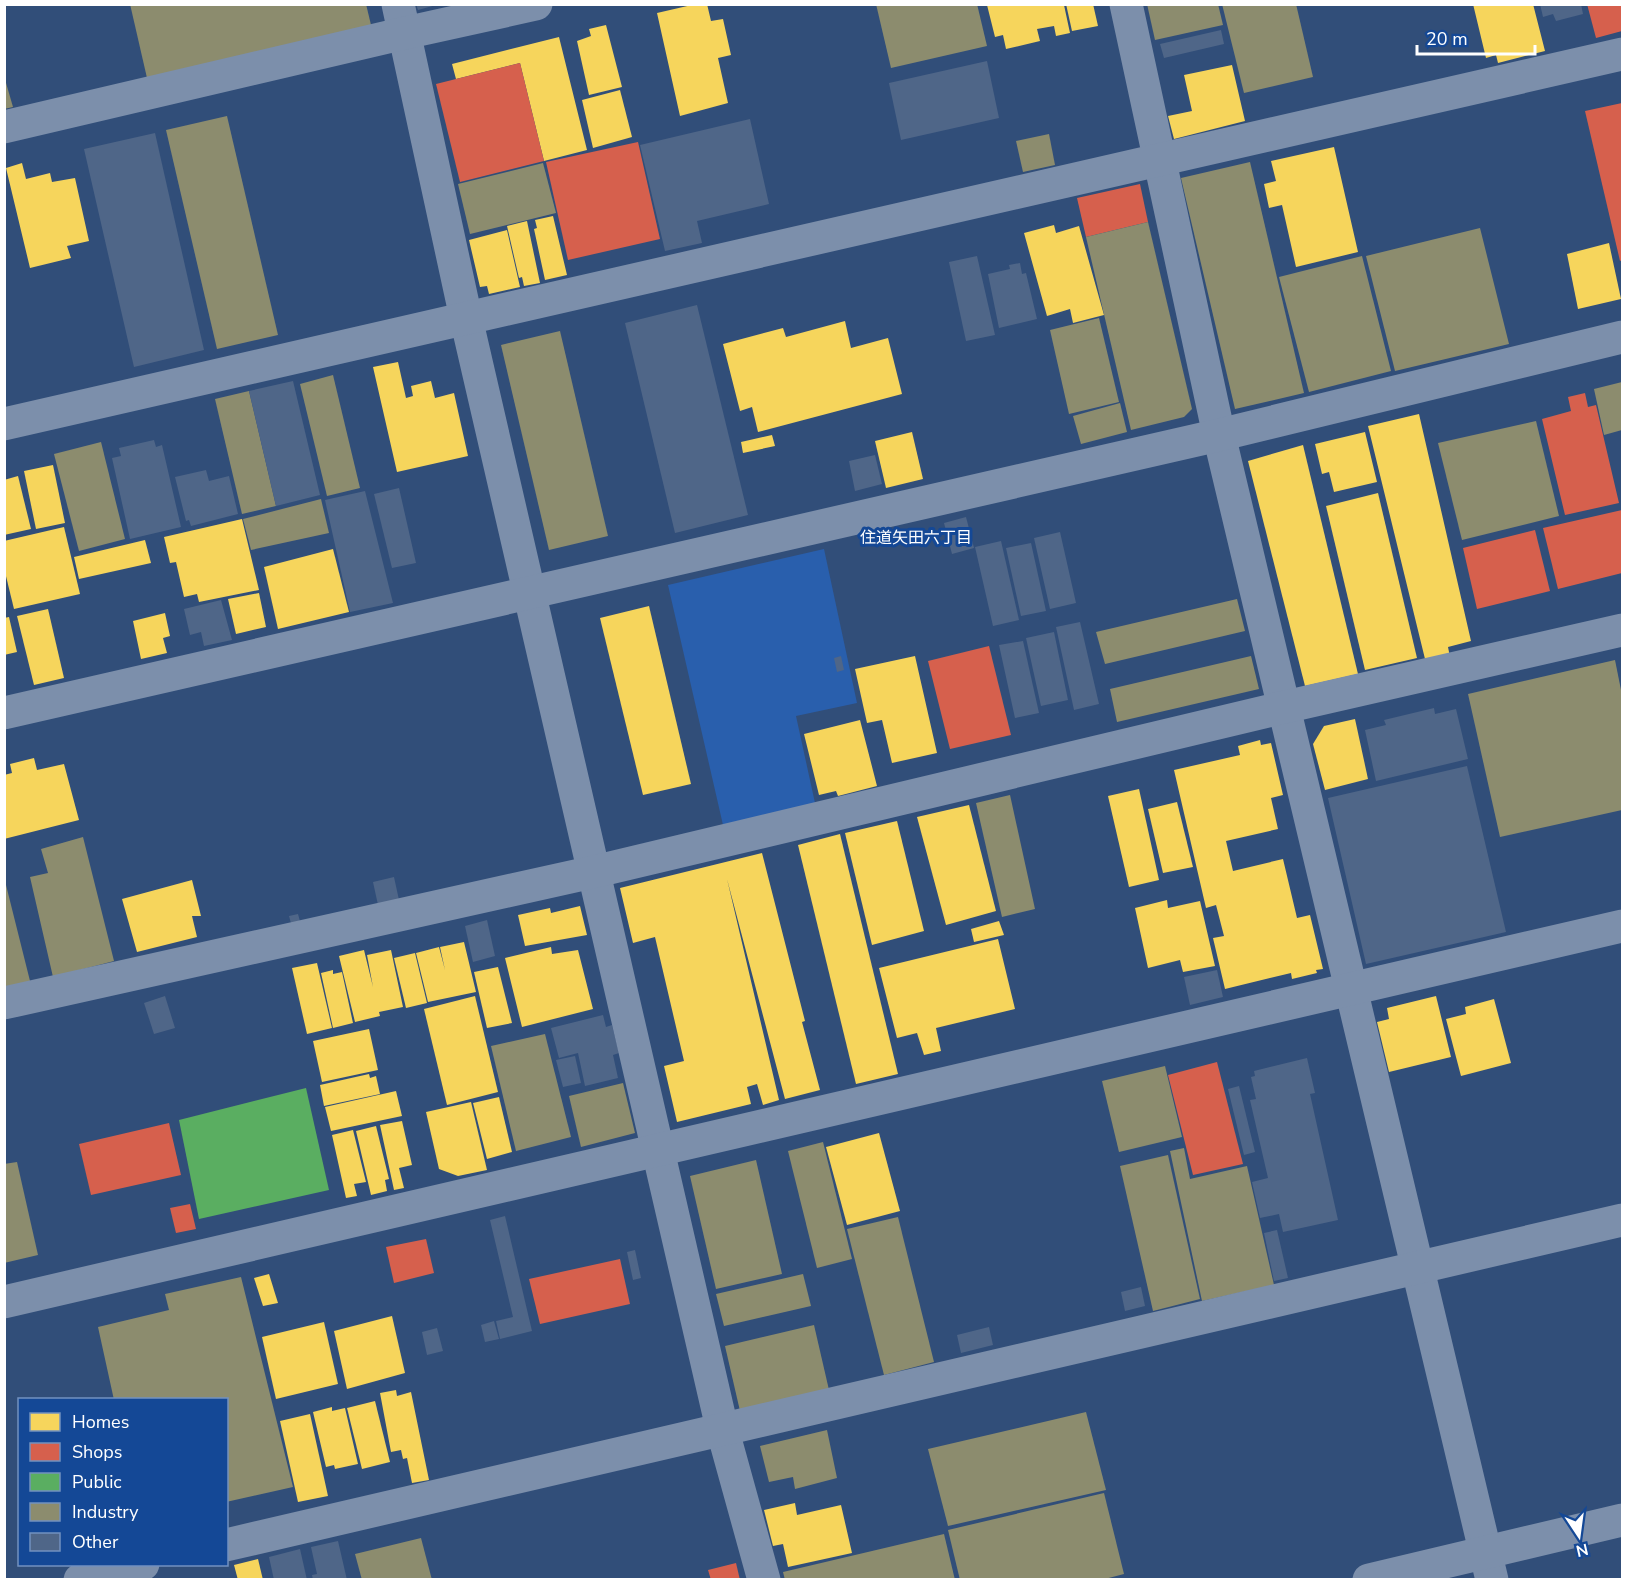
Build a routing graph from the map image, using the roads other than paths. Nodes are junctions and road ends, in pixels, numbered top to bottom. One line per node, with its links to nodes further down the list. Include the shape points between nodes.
1 (536, 4): 3 (street)
2 (1126, 4): 6 (street)
3 (401, 19): 5 (street); 7 (street)
4 (1623, 54): 6 (street)
5 (4, 128)
6 (1160, 164): 7 (street); 10 (street)
7 (466, 318): 9 (street); 11 (street)
8 (1623, 337): 10 (street)
9 (4, 424)
10 (1219, 435): 11 (street); 13 (street)
11 (531, 594): 14 (street); 15 (street)
12 (1623, 630): 13 (street)
13 (1285, 707): 15 (street); 17 (street)
14 (4, 713)
15 (593, 872): 18 (street); 19 (street)
16 (1623, 926): 17 (street)
17 (1352, 989): 19 (street); 21 (street)
18 (4, 1004)
19 (658, 1150): 22 (street); 23 (street)
20 (1623, 1220): 21 (street)
21 (1419, 1269): 23 (street); 27 (street)
22 (4, 1302)
23 (722, 1428): 25 (street); 29 (street)
24 (1623, 1520): 27 (street)
25 (228, 1545)
26 (135, 1566): 28 (street)
27 (1489, 1566): 30 (street)
28 (80, 1580)
29 (764, 1580)
30 (1369, 1580)

